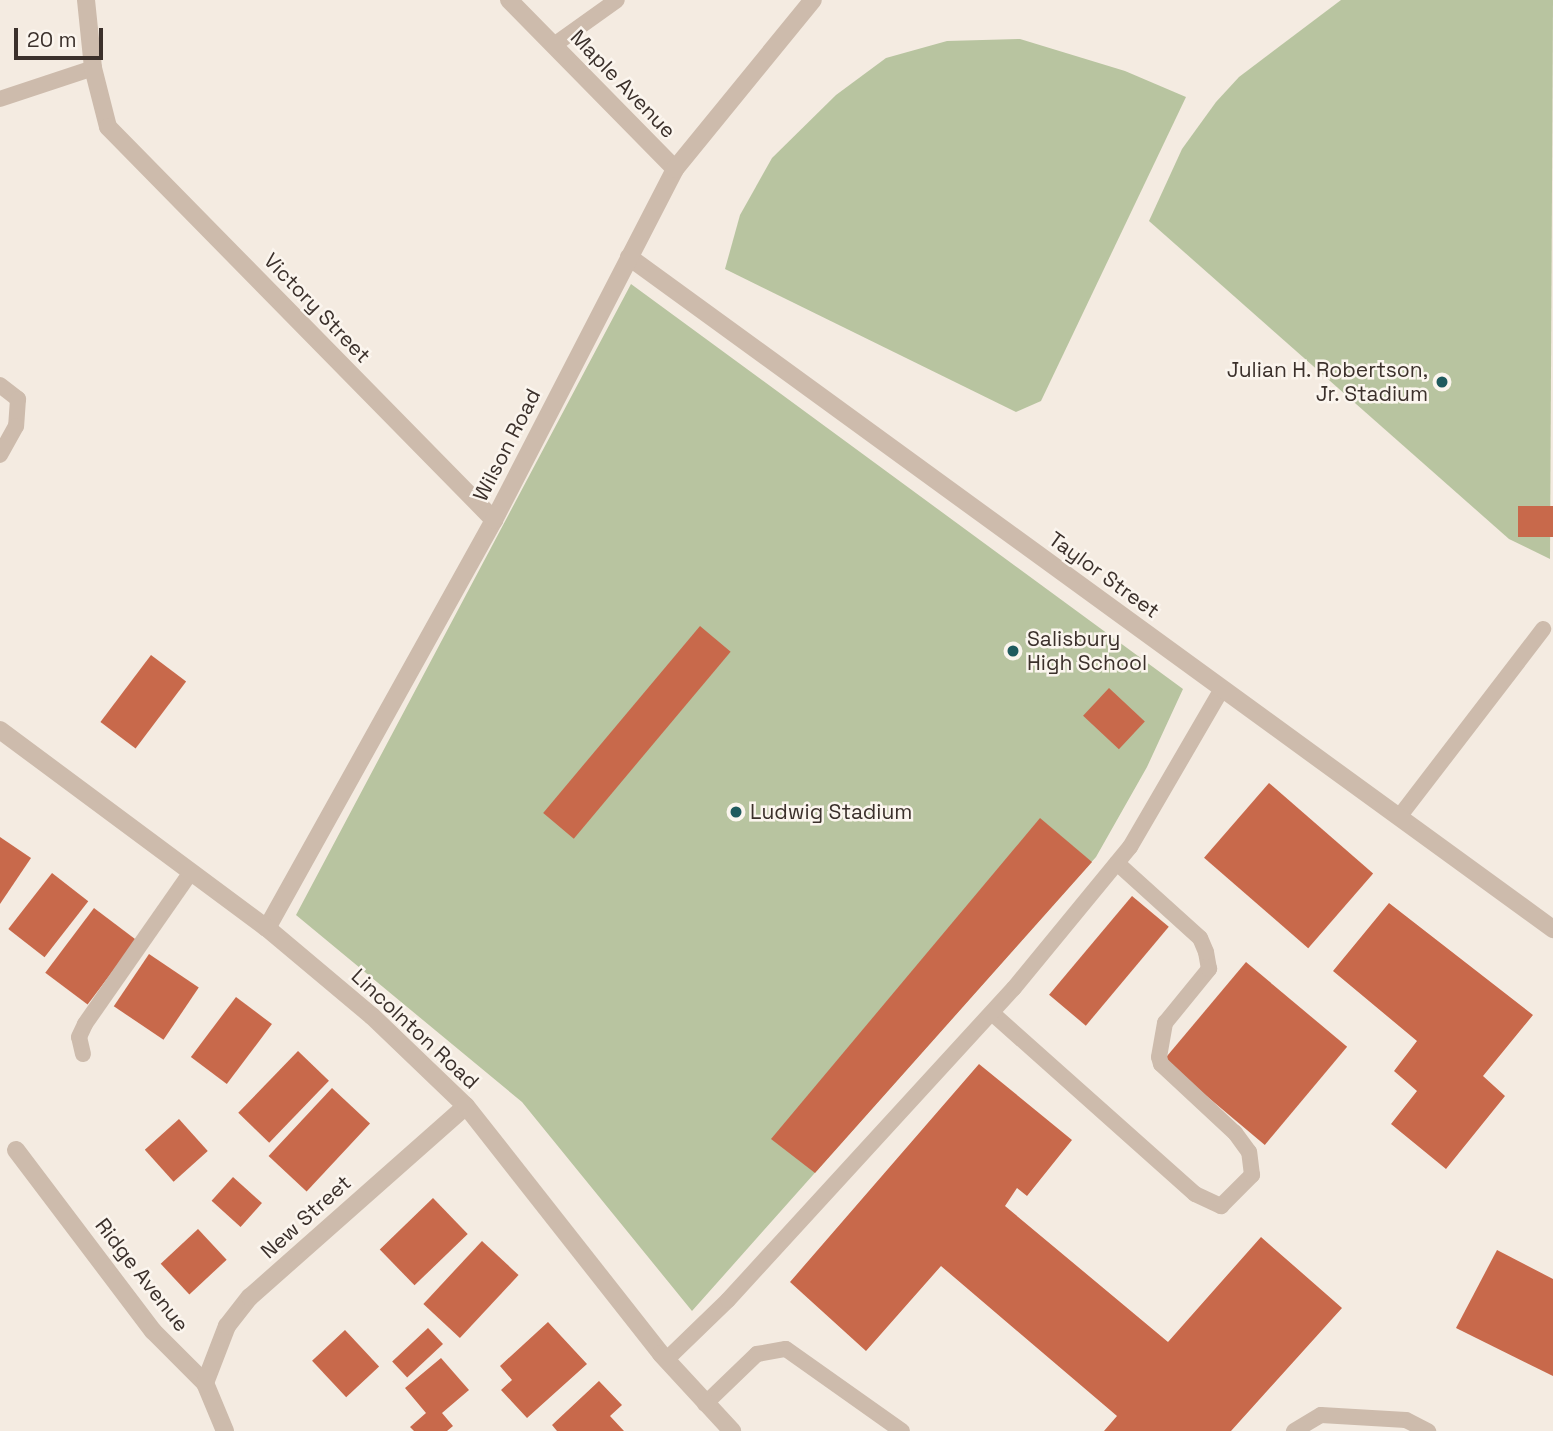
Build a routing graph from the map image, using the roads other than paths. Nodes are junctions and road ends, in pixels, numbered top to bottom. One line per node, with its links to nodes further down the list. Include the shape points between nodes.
1 (86, 0): 6 (street)
2 (509, 0): 5 (street, Maple Avenue)
3 (617, 0): 5 (lane)
4 (813, 0): 8 (street, Wilson Road)
5 (554, 45): 8 (street, Maple Avenue)
6 (93, 68): 7 (lane); 12 (street, Victory Street, via 108,127)
7 (0, 99)
8 (675, 169): 9 (street, Wilson Road)
9 (629, 257): 12 (street, Wilson Road); 14 (street, Taylor Street)
10 (0, 385): 11 (lane, via 18,399 16,426)
11 (0, 455)
12 (494, 520): 19 (street, Wilson Road)
13 (1543, 629): 16 (lane)
14 (1223, 689): 16 (street, Taylor Street); 17 (lane)
15 (0, 730): 18 (street, Lincolnton Road)
16 (1399, 817): 20 (street, Taylor Street)
17 (1117, 863): 21 (lane); 21 (lane, via 1200,939 1206,952 1209,969 1165,1023 1159,1057 1161,1064 1236,1133 1249,1152 1251,1175 1221,1206 1195,1194)
18 (191, 872): 19 (street, Lincolnton Road); 22 (lane, via 85,1024 79,1037)
19 (267, 928): 23 (street, Lincolnton Road, via 372,1016)
20 (1553, 929)
21 (992, 1013): 25 (lane, via 728,1300)
22 (83, 1054)
23 (466, 1106): 25 (street, Lincolnton Road); 26 (street, New Street, via 250,1297 227,1326)
24 (16, 1150): 26 (street, Ridge Avenue, via 153,1331)
25 (666, 1360): 27 (street, Lincolnton Road)
26 (205, 1383): 29 (street, Ridge Avenue)
27 (705, 1404): 30 (street, Lincolnton Road); 31 (lane, via 757,1354 786,1349)
28 (1369, 1425): 32 (lane, via 1321,1415); 33 (lane, via 1406,1420)
29 (225, 1431)
30 (732, 1431)
31 (902, 1431)
32 (1294, 1431)
33 (1428, 1431)

